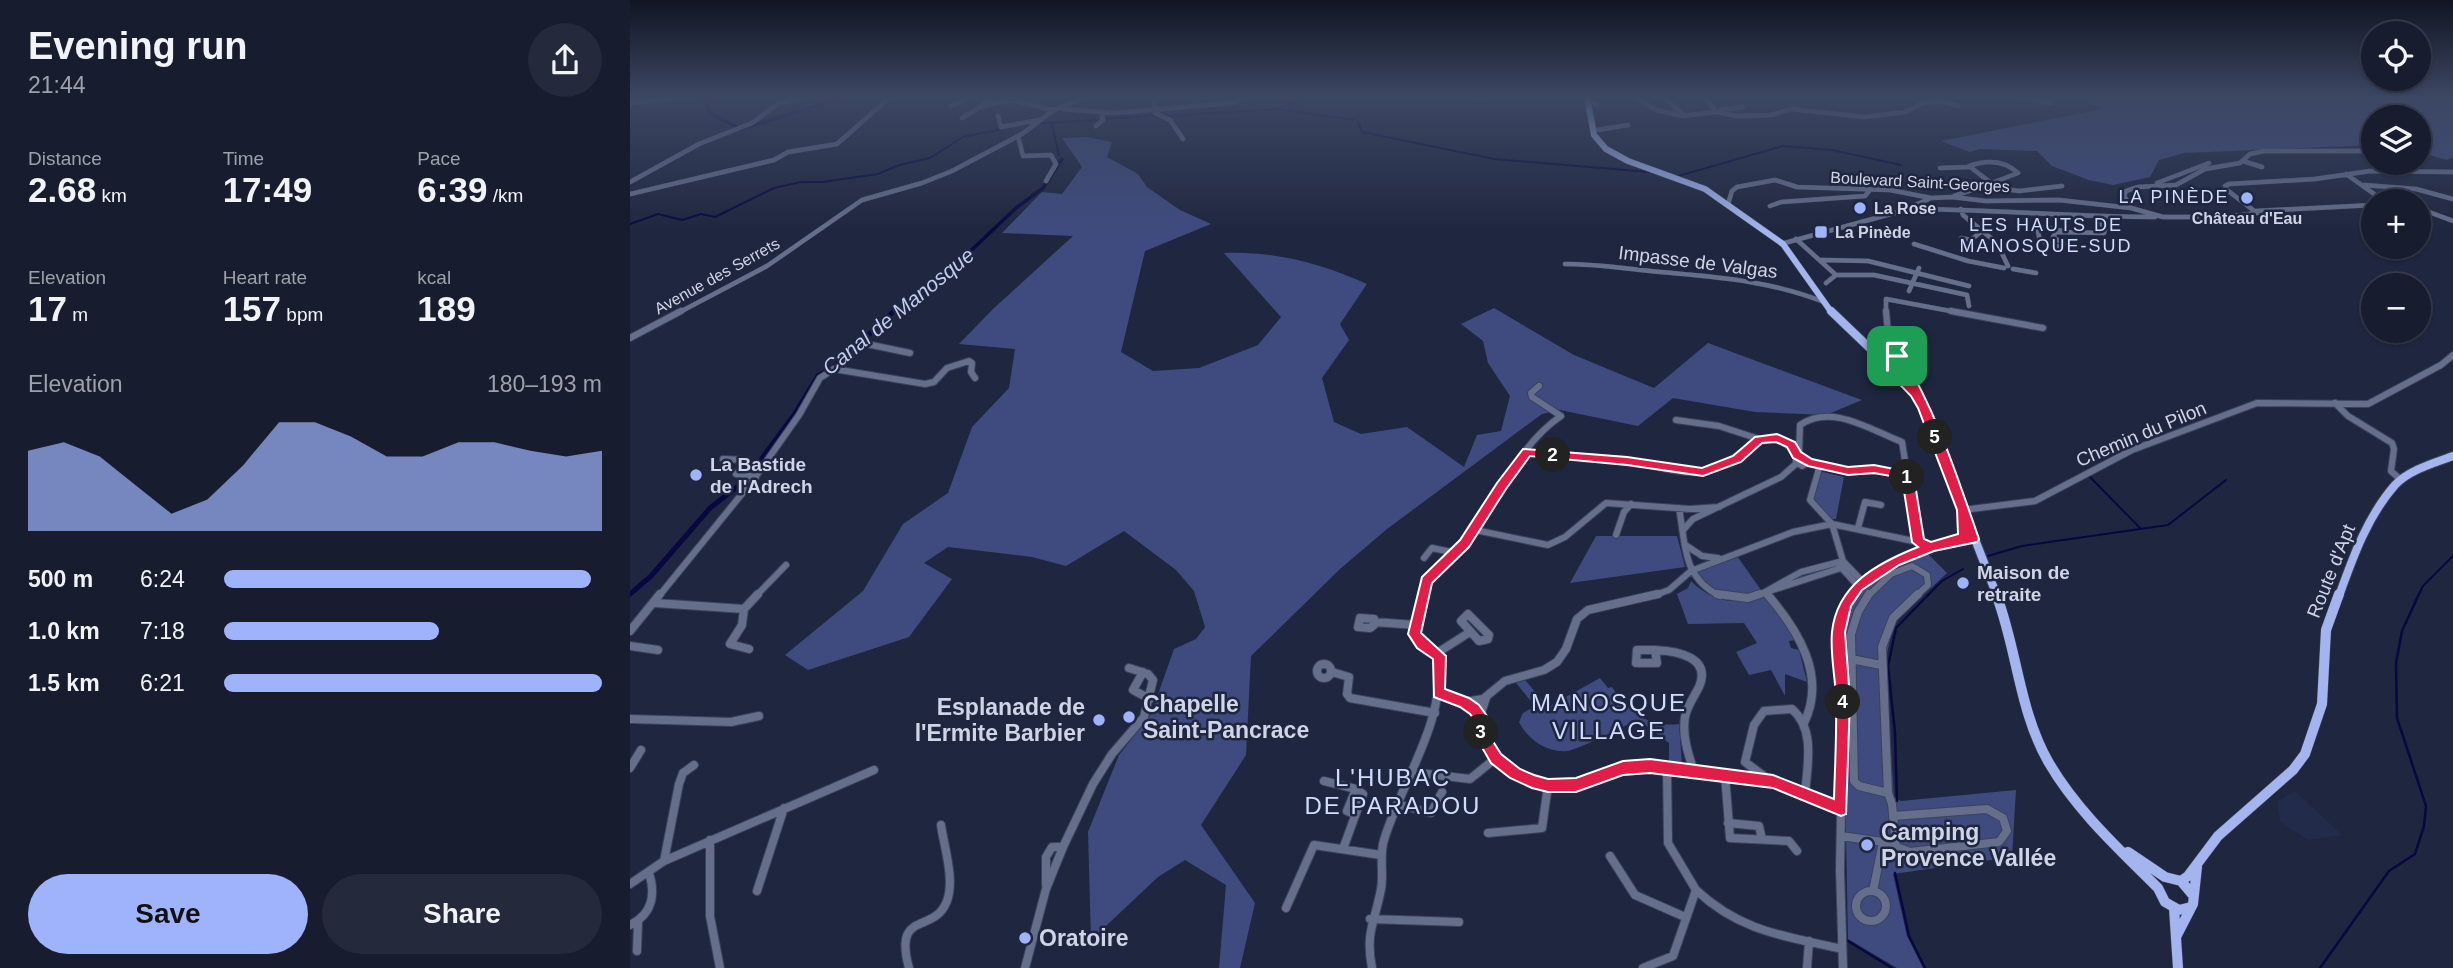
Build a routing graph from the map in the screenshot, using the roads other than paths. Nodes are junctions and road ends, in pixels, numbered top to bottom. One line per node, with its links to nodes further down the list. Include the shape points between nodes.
1 (704, 142): 14 (street)
2 (837, 142): 22 (street)
3 (1006, 142): 59 (street, Avenue des Serrets, via 943,175 857,203 767,266)
4 (1020, 142): 13 (street, via 1023,156 1051,155 1055,159)
5 (1600, 142): 27 (main road, via 1619,157 1699,186)
6 (2361, 151): 7 (street, via 2267,150)
7 (2244, 160): 9 (street); 18 (street, via 2196,167 2172,180); 18 (street, via 2204,169 2176,185)
8 (1969, 167): 10 (street); 15 (street); 15 (street, via 2000,163 2018,173)
9 (2262, 167)
10 (1940, 168)
11 (2453, 172): 12 (street)
12 (2346, 173): 16 (street); 35 (street, via 2315,180 2226,185)
13 (1046, 181)
14 (630, 182)
15 (1991, 183): 17 (street)
16 (2364, 185): 20 (street); 26 (street, via 2416,189)
17 (1984, 186): 19 (street, via 2019,191); 24 (street)
18 (2142, 186): 30 (street, via 2124,193)
19 (2063, 187)
20 (2369, 189)
21 (1869, 191): 23 (street, via 1865,196); 25 (street, Boulevard Saint-Georges, via 1892,190); 27 (street, Boulevard Saint-Georges, via 1797,187 1770,180 1734,189)
22 (630, 194)
23 (1838, 197): 28 (street); 29 (street)
24 (1952, 197): 25 (street, Boulevard Saint-Georges); 30 (street, Boulevard Saint-Georges)
25 (1931, 198): 32 (street)
26 (2453, 199)
27 (1728, 204): 34 (main road)
28 (1843, 204)
29 (1770, 206)
30 (2132, 206): 38 (street, Boulevard Saint-Georges)
31 (2361, 206): 35 (street)
32 (1906, 209): 33 (street); 43 (street)
33 (1961, 209): 37 (street); 40 (street)
34 (1738, 211): 45 (main road); 45 (main road)
35 (2252, 211): 38 (street, via 2224,217)
36 (2431, 213): 39 (street)
37 (2097, 217): 38 (street); 41 (street, via 2104,233)
38 (2164, 217)
39 (2453, 221)
40 (1982, 231): 42 (street, via 1971,240); 48 (street, via 2002,249)
41 (2063, 231): 41 (street, via 2042,227 2038,230 2046,243 2062,247 2053,236)
42 (1961, 238)
43 (1796, 239): 45 (street); 46 (street)
44 (1914, 244): 48 (street, via 1968,261)
45 (1782, 246): 56 (main road)
46 (1822, 260): 49 (street, via 1866,260); 51 (street)
47 (1565, 264): 56 (street, Impasse de Valgas, via 1715,276 1788,288)
48 (2008, 267): 50 (street)
49 (1918, 271): 53 (street); 54 (street)
50 (2036, 273)
51 (1836, 275): 52 (street); 53 (street, via 1870,274)
52 (1826, 283)
53 (1913, 283): 55 (street); 57 (street, via 1968,295)
54 (1969, 286)
55 (1909, 291)
56 (1824, 302): 63 (main road, via 1850,333)
57 (1969, 306)
58 (2043, 328): 62 (street, via 1888,298 1884,302 1886,330)
59 (630, 338)
60 (910, 353): 64 (street, via 862,343)
61 (2453, 355): 69 (street, Chemin du Pilon, via 2370,403)
62 (1897, 356): 63 (street); 65 (street)
63 (1888, 363): 65 (street); 68 (main road)
64 (834, 369): 66 (street, via 925,384 947,368 968,361); 77 (street, via 825,373)
65 (1908, 375): 68 (street)
66 (975, 378)
67 (1539, 386): 72 (street, via 1532,397 1562,415 1550,422)
68 (1915, 394): 84 (main road)
69 (2335, 402): 79 (street, via 2347,416 2391,441 2391,471); 84 (street, Chemin du Pilon, via 2253,404 2132,450 2035,501)
70 (1676, 420): 71 (street, via 1719,426)
71 (1759, 439): 72 (street, via 1737,459 1703,472); 74 (street, via 1784,440)
72 (1527, 452): 87 (street)
73 (2453, 456): 79 (main road, Route d'Apt)
74 (1798, 458): 76 (street); 78 (street, via 1801,424 1834,416 1903,443); 83 (street, via 1781,478)
75 (723, 459): 77 (street, via 747,460 736,474)
76 (1820, 465): 78 (street, via 1850,471 1874,469); 85 (street, via 1810,500)
77 (752, 476): 102 (street)
78 (1909, 478): 91 (street)
79 (2401, 480): 160 (main road, Route d'Apt, via 2360,538 2329,618 2324,640 2324,694 2305,754 2293,771 2218,836)
80 (1632, 504): 82 (street); 87 (street, via 1604,504 1565,537 1548,545); 89 (street)
81 (1881, 505): 86 (street, via 1864,502)
82 (1679, 508): 83 (street); 88 (street)
83 (1704, 510): 88 (street)
84 (1963, 510): 90 (main road)
85 (1832, 524): 86 (street); 96 (street, via 1802,529); 97 (street)
86 (1858, 528): 91 (street)
87 (1475, 530): 94 (street)
88 (1683, 530): 92 (street)
89 (1616, 535)
90 (1969, 536): 93 (street); 149 (main road, via 2004,615 2041,747 2071,797)
91 (1918, 542): 93 (street)
92 (1686, 545): 96 (street, via 1705,557); 99 (street)
93 (1930, 547): 100 (street, via 1895,561)
94 (1456, 553): 95 (street, via 1432,548); 105 (street, via 1428,577)
95 (1424, 558)
96 (1724, 558): 99 (street)
97 (1842, 562): 100 (street); 101 (street)
98 (786, 565): 103 (street)
99 (1691, 572): 101 (street, via 1702,587 1725,598 1745,599); 119 (street, via 1665,594 1586,611 1573,623 1556,663 1538,673 1511,678)
100 (1860, 584): 144 (street, via 1845,605 1839,626)
101 (1765, 592): 126 (street, via 1796,631 1812,680)
102 (655, 603): 103 (street); 106 (street)
103 (744, 609): 109 (street, via 742,625 730,644)
104 (1374, 622): 105 (street)
105 (1416, 625): 112 (street, via 1414,634 1419,642)
106 (630, 631)
107 (1471, 632): 112 (street)
108 (630, 646): 110 (street)
109 (749, 649)
110 (658, 650)
111 (1658, 650): 133 (street, via 1688,655 1701,673 1685,718)
112 (1437, 653): 118 (street, via 1441,662)
113 (1851, 659): 114 (street); 114 (street, via 1852,627 1864,600 1895,572 1916,567 1927,575 1928,585 1891,619); 140 (street, via 1854,781)
114 (1881, 665): 140 (street)
115 (1129, 668): 116 (street)
116 (1143, 672): 120 (street, via 1153,680); 120 (street, via 1133,690)
117 (1332, 672): 122 (street, via 1349,677 1347,694 1352,699)
118 (1438, 692): 121 (street); 122 (street)
119 (1487, 697): 121 (street); 124 (street)
120 (1150, 699): 183 (street, via 1141,722 1112,754 1093,785 1063,847 1052,847 1046,854 1046,889)
121 (1465, 702): 124 (street)
122 (1435, 713): 142 (street)
123 (759, 716): 125 (street, via 726,722)
124 (1480, 716): 128 (street, via 1483,737)
125 (630, 719)
126 (1804, 723): 137 (street, via 1797,711 1786,708 1764,710 1756,719 1745,762); 141 (street)
127 (641, 750): 130 (street)
128 (1496, 758): 134 (street, via 1470,779); 138 (street, via 1520,776)
129 (694, 765): 159 (street, via 683,773 679,784)
130 (630, 768)
131 (1667, 768): 133 (street); 138 (street, via 1633,766 1581,784); 166 (street, via 1668,843)
132 (874, 770): 143 (street)
133 (1694, 771): 135 (street)
134 (1419, 773)
135 (1725, 775): 137 (street); 146 (street)
136 (1324, 781): 155 (street, via 1356,789 1347,811 1355,814)
137 (1773, 781): 141 (street)
138 (1548, 785): 148 (street, via 1542,828)
139 (1442, 793): 142 (street, via 1432,812)
140 (1888, 793): 145 (street)
141 (1805, 795): 144 (street)
142 (1397, 804): 157 (street)
143 (784, 808): 152 (street); 167 (street)
144 (1841, 808): 150 (street)
145 (1893, 816): 154 (street); 154 (street, via 1987,809 1999,814 2007,828 1996,843 1910,852)
146 (1728, 823): 151 (street, via 1758,825); 151 (street, via 1730,838)
147 (941, 825): 182 (street, via 948,894 944,907 906,938)
148 (1488, 833)
149 (2106, 835): 162 (main road); 165 (main road)
150 (1841, 836): 153 (street); 179 (street)
151 (1762, 839): 156 (street, via 1790,841)
152 (710, 840): 159 (street); 181 (street, via 710,916)
153 (1882, 842): 154 (street); 168 (street)
154 (1895, 847)
155 (1343, 849): 157 (street); 171 (street, via 1311,847)
156 (1797, 851)
157 (1381, 855): 174 (street, via 1382,882)
158 (1610, 856): 173 (street, via 1634,895)
159 (664, 861): 161 (street)
160 (2198, 864): 163 (main road, Route d'Apt); 169 (main road, Route d'Apt)
161 (649, 873): 164 (street); 176 (street, via 650,912)
162 (2165, 877): 163 (main road); 165 (main road)
163 (2181, 881): 169 (main road)
164 (630, 884)
165 (2158, 888): 172 (main road)
166 (1696, 890): 173 (street); 178 (street, via 1740,924)
167 (757, 891)
168 (1873, 891)
169 (2192, 894): 170 (main road)
170 (2191, 907): 172 (main road); 177 (main road)
171 (1286, 908)
172 (2174, 908): 177 (main road)
173 (1685, 917): 185 (street, via 1673,956)
174 (1370, 919): 175 (street); 184 (street, via 1367,939)
175 (1459, 922)
176 (634, 924): 180 (street)
177 (2176, 937): 188 (main road)
178 (1809, 941): 179 (street); 186 (street)
179 (1842, 949): 187 (street)
180 (638, 951)
181 (720, 968)
182 (909, 968)
183 (1026, 968)
184 (1372, 968)
185 (1643, 968)
186 (1807, 968)
187 (1843, 968)
188 (2178, 968)

